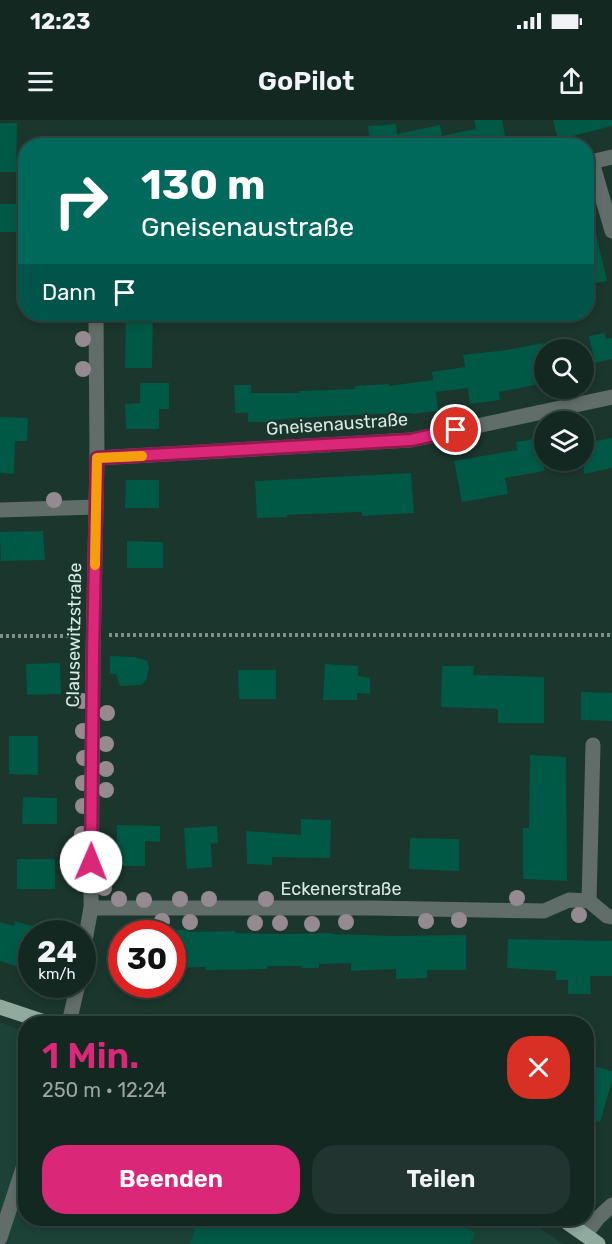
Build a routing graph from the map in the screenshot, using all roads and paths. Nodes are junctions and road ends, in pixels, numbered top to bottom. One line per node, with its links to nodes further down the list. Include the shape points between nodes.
1 (612, 157): 2 (street)
2 (594, 161)
3 (594, 177): 4 (street)
4 (612, 231)
5 (96, 321): 7 (street, Clausewitzstraße)
6 (612, 397): 7 (street, Gneisenaustraße, via 411,440)
7 (97, 458): 8 (street, Clausewitzstraße)
8 (96, 507): 9 (street); 11 (street, Clausewitzstraße)
9 (0, 510)
10 (612, 634): 11 (path)
11 (93, 635): 12 (path); 15 (street, Clausewitzstraße)
12 (0, 636)
13 (593, 746): 14 (street)
14 (589, 901): 15 (street, Eckenerstraße, via 569,900 544,911); 16 (street)
15 (91, 908): 17 (street, Clausewitzstraße)
16 (612, 916)
17 (89, 920)
18 (75, 998): 21 (street)
19 (0, 1007): 20 (main road)
20 (27, 1016)
21 (71, 1016)
22 (18, 1183): 28 (street)
23 (612, 1205): 24 (street)
24 (594, 1223)
25 (572, 1226): 27 (main road)
26 (592, 1226): 27 (street)
27 (585, 1235): 29 (main road)
28 (0, 1238)
29 (598, 1244)

